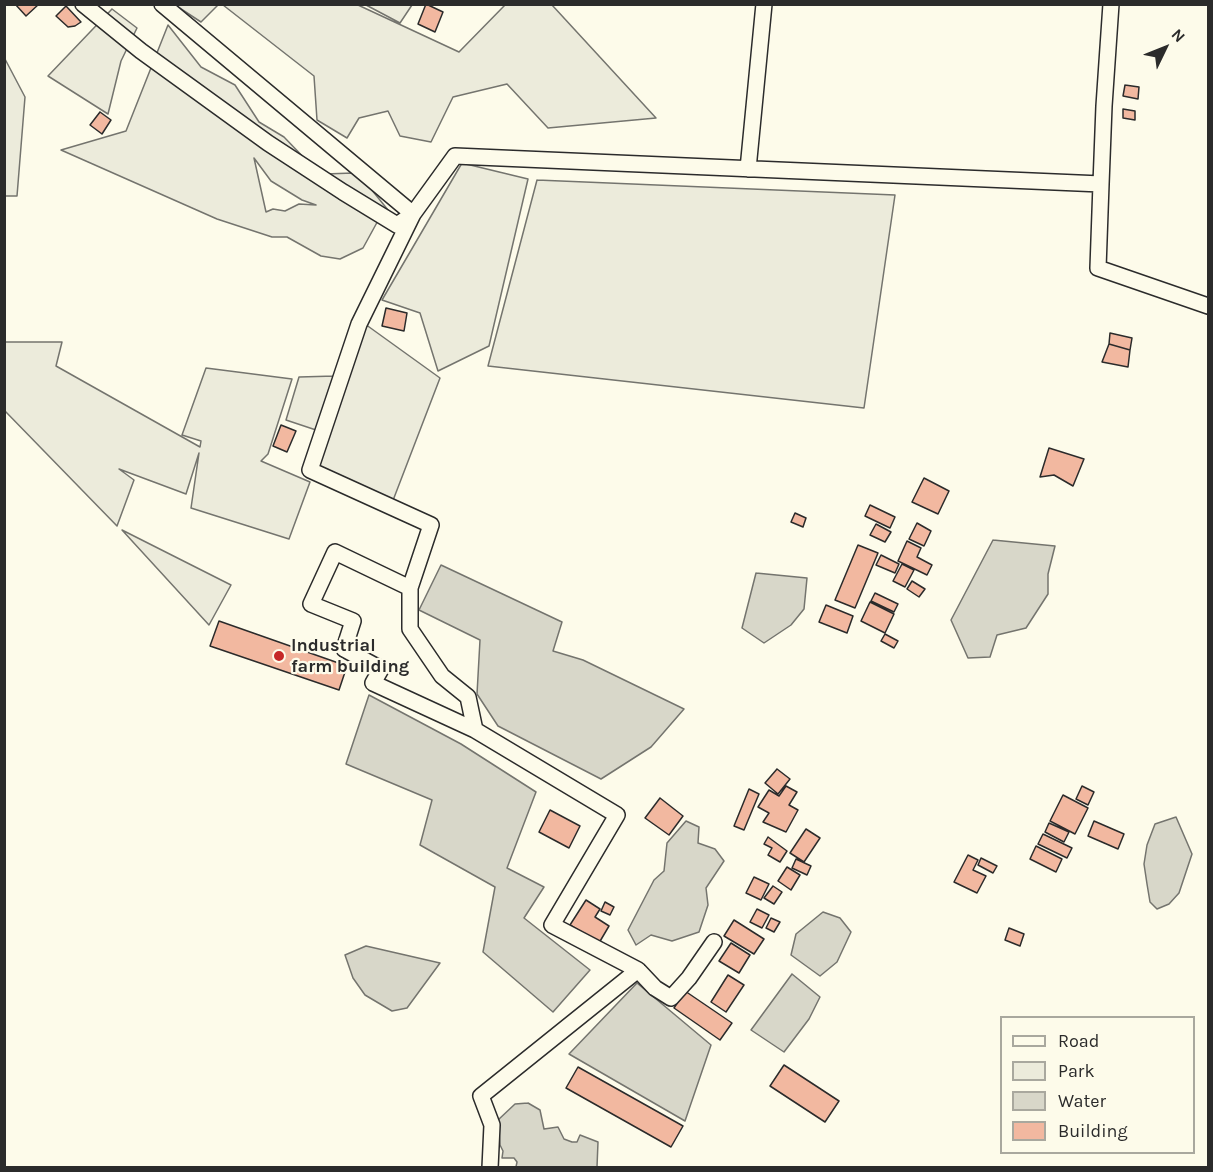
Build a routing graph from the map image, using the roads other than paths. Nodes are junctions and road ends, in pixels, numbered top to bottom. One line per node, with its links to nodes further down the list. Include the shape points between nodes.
1 (83, 4): 7 (street, via 141,51 342,192 397,225)
2 (162, 4): 7 (street)
3 (764, 4): 5 (street)
4 (1111, 4): 6 (street)
5 (748, 169): 6 (street); 7 (street, via 455,156)
6 (1101, 184): 8 (street, via 1098,268)
7 (413, 214): 9 (street, via 359,324 310,470 431,525)
8 (1209, 306)
9 (410, 588): 10 (street, via 410,628 442,676 468,697); 10 (street, via 335,552 311,604 353,621 344,649 381,669 374,683)
10 (475, 730): 12 (street, via 617,815 552,925)
11 (714, 942): 12 (street, via 671,998)
12 (638, 970): 13 (street, via 481,1096 492,1125)
13 (490, 1167)

